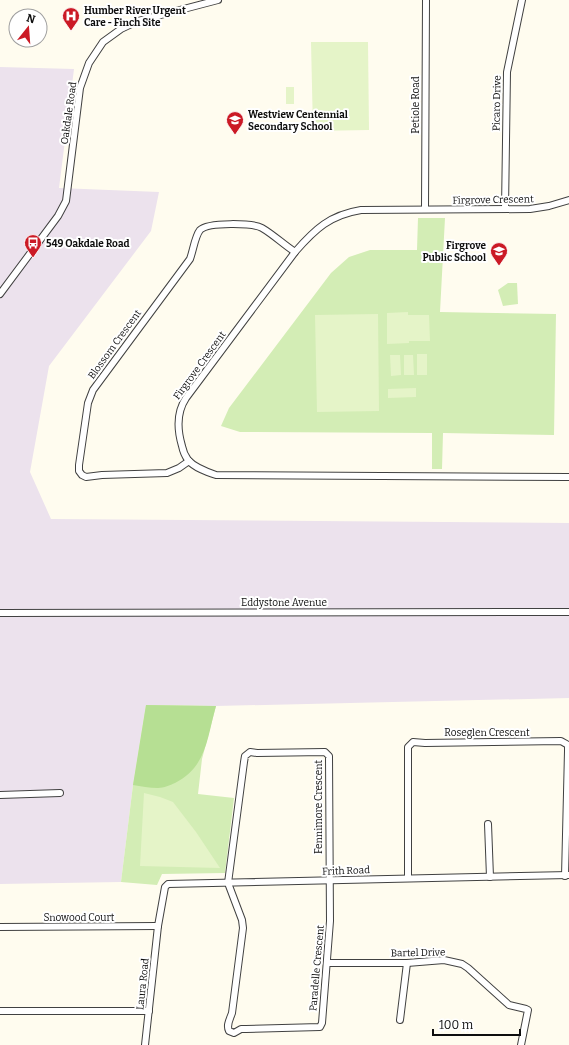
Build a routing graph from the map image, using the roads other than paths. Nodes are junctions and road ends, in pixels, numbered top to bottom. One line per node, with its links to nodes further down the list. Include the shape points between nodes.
1 (218, 0): 8 (street, Oakdale Road, via 138,21 103,42 89,63 80,88 66,201 58,216)
2 (426, 0): 5 (street, Petiole Road)
3 (522, 0): 6 (street, Picaro Drive, via 507,72)
4 (569, 200): 6 (street, Firgrove Crescent, via 540,208)
5 (425, 209): 6 (street, Firgrove Crescent); 7 (street, Firgrove Crescent, via 361,210 345,213 319,226)
6 (505, 209)
7 (295, 252): 9 (street, Firgrove Crescent, via 183,402 178,428); 9 (street, Blossom Crescent, via 261,227 204,227 197,234 190,259 92,390 79,465 82,475 86,477 167,473)
8 (0, 294)
9 (189, 461): 10 (street, via 206,472 224,476)
10 (569, 477)
11 (569, 612): 12 (street, Eddystone Avenue)
12 (0, 613)
13 (60, 793): 14 (street)
14 (0, 795)
15 (488, 824): 18 (street)
16 (567, 876): 17 (street, Roseglen Crescent, via 566,743 412,742 408,747); 18 (street, Frith Road)
17 (408, 878): 18 (street, Frith Road); 19 (street, Frith Road)
18 (490, 878)
19 (329, 881): 20 (street, Frith Road); 20 (street, Fennimore Crescent, via 328,754 250,752 245,756); 23 (street, Paradelle Crescent)
20 (228, 883): 21 (street, Frith Road, via 168,884 165,886); 23 (street, Paradelle Crescent, via 243,928 229,1031 234,1033 241,1029 320,1027)
21 (158, 926): 22 (street, Snowood Court); 26 (street, Laura Road)
22 (0, 927)
23 (328, 963): 24 (street, Bartel Drive)
24 (407, 963): 27 (street); 29 (street, Bartel Drive, via 444,960 462,964 509,1005 526,1009 529,1012)
25 (0, 1011): 26 (street)
26 (149, 1011): 28 (street, Laura Road)
27 (400, 1020)
28 (145, 1045)
29 (521, 1045)

